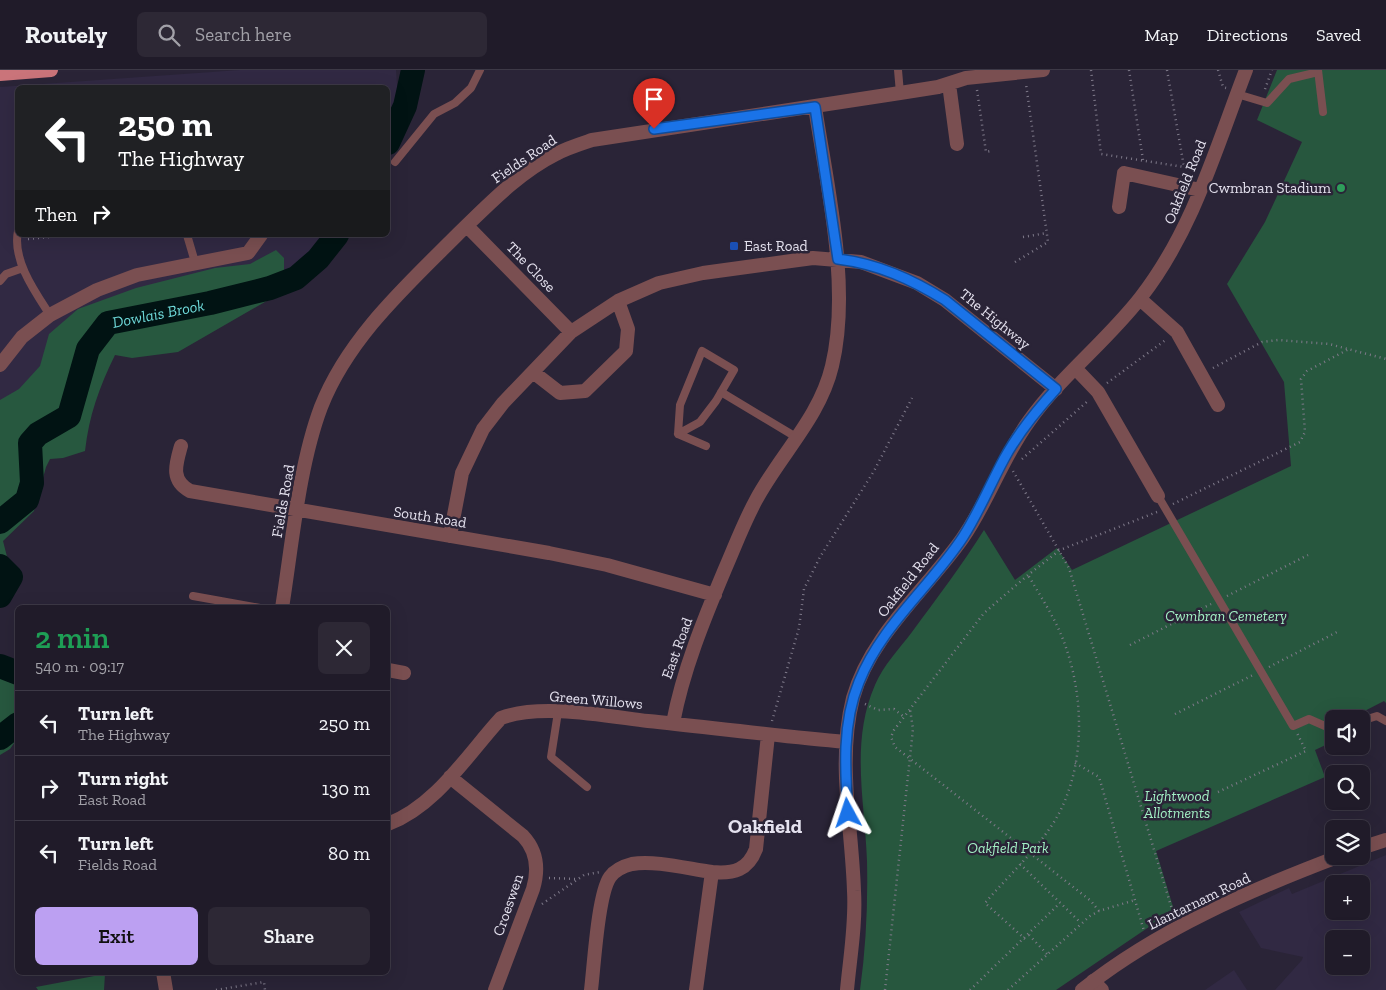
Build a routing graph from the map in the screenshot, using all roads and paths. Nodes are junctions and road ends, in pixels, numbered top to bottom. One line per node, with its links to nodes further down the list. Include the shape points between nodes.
1 (51, 70): 13 (main road)
2 (480, 70): 24 (lane, via 471,88 455,103 434,114)
3 (898, 70): 16 (lane)
4 (1043, 70): 12 (street, Fields Road)
5 (1091, 70): 23 (path, via 1101,154)
6 (1129, 70): 23 (path)
7 (1167, 70): 25 (path)
8 (1218, 70): 17 (path, via 1223,87)
9 (1246, 70): 17 (street, Oakfield Road)
10 (1272, 70): 18 (path)
11 (1318, 71): 18 (lane, via 1292,77 1270,101); 20 (lane)
12 (1025, 72): 14 (street, Fields Road); 30 (path)
13 (0, 74)
14 (975, 78): 15 (street, Fields Road); 22 (path, via 986,152)
15 (949, 84): 16 (street, Fields Road); 21 (street)
16 (900, 93): 19 (street, Fields Road)
17 (1237, 94): 18 (lane); 26 (street, Oakfield Road)
18 (1260, 102)
19 (815, 107): 29 (street, Fields Road, via 592,140 556,154 521,177); 37 (street, East Road)
20 (1323, 112)
21 (957, 144)
22 (991, 151)
23 (1143, 160): 25 (path)
24 (395, 162)
25 (1184, 166): 26 (path)
26 (1207, 172): 27 (street, Oakfield Road)
27 (1200, 190): 28 (street, via 1124,173); 42 (street, Oakfield Road, via 1181,236)
28 (1119, 207)
29 (467, 226): 45 (street, The Close); 66 (street, Fields Road, via 407,284 341,366 321,407)
30 (1047, 233): 35 (path); 39 (path, via 1048,242)
31 (17, 237): 36 (lane)
32 (49, 237): 36 (path)
33 (188, 237): 38 (lane)
34 (259, 237): 38 (street, via 248,252)
35 (1023, 238)
36 (16, 240): 40 (lane)
37 (838, 259): 43 (street, The Highway, via 813,258 703,273 659,283); 53 (street, The Highway, via 890,271 931,291); 59 (street, East Road, via 837,343 832,368 824,393)
38 (195, 262): 44 (street, via 137,274 97,290)
39 (1015, 262)
40 (22, 268): 41 (lane, via 6,274); 44 (lane)
41 (0, 281)
42 (1140, 299): 46 (street); 50 (street, Oakfield Road)
43 (618, 301): 45 (street, The Highway); 51 (street, via 628,328 626,350 585,391 560,393)
44 (50, 315): 49 (street, via 22,337)
45 (572, 332): 51 (street, The Highway)
46 (1177, 332): 52 (street); 55 (path, via 1114,375)
47 (1349, 349): 48 (path); 52 (path, via 1329,344 1262,342); 65 (path, via 1307,371 1301,379 1305,432 1300,442)
48 (1386, 359)
49 (0, 365)
50 (1076, 369): 53 (street, Oakfield Road); 55 (street)
51 (534, 372): 67 (street, The Highway, via 502,403 483,428 470,453 462,473)
52 (1201, 375): 57 (street)
53 (1056, 389): 76 (street, Oakfield Road, via 1017,437 962,538 877,648)
54 (721, 392): 58 (lane, via 700,422); 58 (lane, via 734,370 702,351 680,405); 59 (lane)
55 (1098, 392): 62 (path); 64 (street)
56 (912, 398): 85 (path, via 874,471 820,557 804,589 798,628)
57 (1218, 405)
58 (678, 434): 61 (lane)
59 (796, 437): 70 (street, East Road, via 755,500)
60 (181, 446): 66 (street, South Road, via 176,479 190,491)
61 (706, 446)
62 (1019, 462)
63 (1008, 476): 68 (path, via 1012,468)
64 (1158, 496): 65 (lane)
65 (1165, 508): 68 (path); 83 (lane)
66 (297, 510): 67 (street, South Road); 73 (street, Fields Road)
67 (450, 536): 70 (street, South Road, via 607,564)
68 (1060, 550): 69 (path); 107 (path, via 1069,568)
69 (1028, 575): 77 (path, via 984,614); 88 (path, via 1058,627 1073,669 1078,714)
70 (714, 595): 82 (street, East Road, via 678,694)
71 (192, 596): 72 (lane)
72 (243, 605)
73 (282, 605)
74 (390, 670): 75 (street)
75 (404, 673)
76 (853, 699): 79 (path, via 878,710 894,709); 86 (street, Oakfield Road)
77 (910, 709): 79 (path); 87 (path, via 913,729)
78 (558, 712): 82 (street, Green Willows); 89 (street, Green Willows, via 516,712 501,718); 90 (lane, via 551,757)
79 (904, 717): 87 (path, via 891,740)
80 (1370, 718): 81 (lane, via 1377,716)
81 (1386, 721)
82 (673, 723): 85 (street, Green Willows)
83 (1293, 726): 84 (lane, via 1309,719); 91 (path, via 1306,751)
84 (1325, 726)
85 (768, 735): 86 (street, Green Willows); 98 (street, via 758,841 753,857 736,872)
86 (846, 742): 120 (street, Oakfield Road, via 845,773 854,893)
87 (910, 759): 95 (path); 121 (path)
88 (1075, 764): 95 (path, via 1061,808); 102 (path, via 1099,777)
89 (450, 777): 92 (street, Green Willows, via 414,810); 100 (street, Croeswen, via 529,842 536,858)
90 (587, 787)
91 (1218, 792)
92 (390, 823)
93 (1386, 840): 94 (street)
94 (1370, 845)
95 (1029, 854): 97 (path); 105 (path)
96 (1325, 862): 107 (street, Llantarnam Road, via 1231,902)
97 (1020, 864): 103 (path); 109 (path, via 985,903)
98 (712, 872): 99 (street, via 633,864 623,866); 119 (street)
99 (610, 877): 101 (path, via 596,871); 118 (street, via 603,896)
100 (536, 878): 101 (path); 117 (street, Croeswen)
101 (577, 879): 104 (path)
102 (1135, 900): 105 (path); 110 (path)
103 (1060, 903): 106 (path); 108 (path)
104 (539, 909)
105 (1099, 911): 106 (path)
106 (1081, 923): 111 (path)
107 (1178, 929): 110 (street, Llantarnam Road)
108 (1029, 935): 109 (path); 111 (path)
109 (1025, 939): 122 (path)
110 (1148, 945): 113 (street, Llantarnam Road)
111 (1047, 954): 123 (path)
112 (164, 975): 114 (street)
113 (1098, 985): 124 (street, Llantarnam Road)
114 (166, 990)
115 (216, 990): 116 (path, via 264,982)
116 (265, 990)
117 (495, 990)
118 (590, 990)
119 (696, 990)
120 (847, 990)
121 (886, 990)
122 (970, 990)
123 (1008, 990)
124 (1082, 990)

